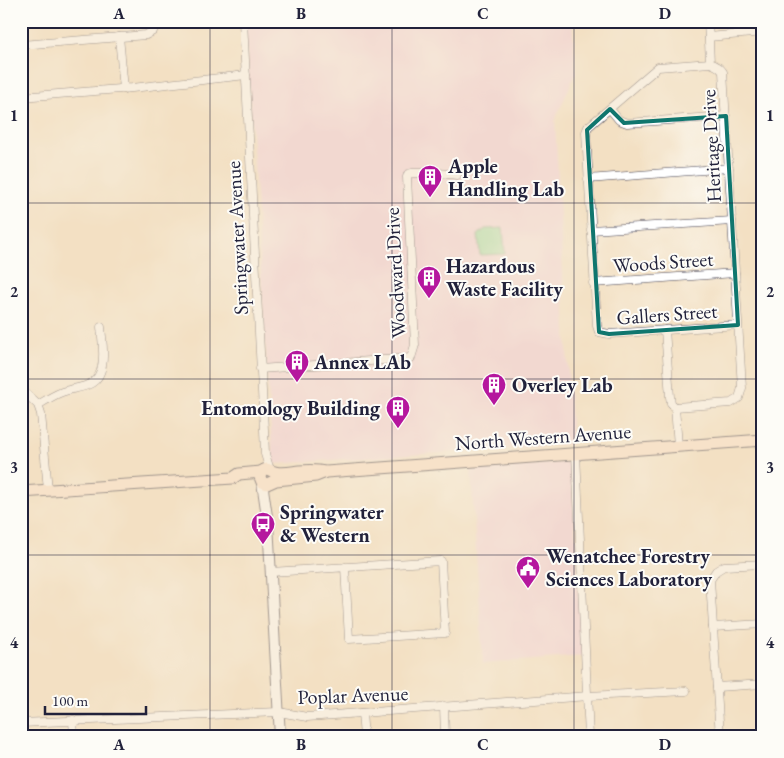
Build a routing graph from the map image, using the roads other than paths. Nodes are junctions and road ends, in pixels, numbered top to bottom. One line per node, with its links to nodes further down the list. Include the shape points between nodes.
1 (157, 21): 5 (street, via 153,31 146,35)
2 (243, 21): 9 (street, Springwater Avenue)
3 (708, 21): 6 (street)
4 (763, 32): 6 (street)
5 (120, 37): 7 (street); 10 (street)
6 (709, 37): 8 (street)
7 (21, 45)
8 (710, 63): 12 (street, Heritage Drive, via 658,67); 13 (street, Heritage Drive, via 723,72)
9 (246, 75): 10 (street); 25 (street, Springwater Avenue)
10 (124, 89): 11 (street)
11 (21, 97)
12 (610, 109): 13 (street, via 626,123); 16 (street, Heritage Drive, via 586,132)
13 (726, 116): 14 (street, Heritage Drive)
14 (729, 168): 16 (street); 17 (street, Heritage Drive)
15 (457, 175): 25 (street, Woodward Drive, via 412,173 407,177 415,345 411,358)
16 (588, 179): 18 (street, Heritage Drive)
17 (732, 221): 18 (street); 19 (street, Heritage Drive)
18 (591, 230): 20 (street, Heritage Drive)
19 (735, 273): 20 (street, Woods Street); 21 (street, Heritage Drive)
20 (594, 283): 24 (street, Heritage Drive)
21 (738, 325): 23 (street, Gallers Street); 28 (street, Heritage Drive, via 742,388 739,398 731,403)
22 (101, 327): 27 (street, via 102,366 96,380 61,392)
23 (665, 330): 24 (street, Gallers Street); 28 (street, via 670,397)
24 (599, 332)
25 (260, 369): 32 (street, Springwater Avenue)
26 (21, 389): 27 (street)
27 (38, 405): 33 (street, via 43,422)
28 (675, 407): 30 (street)
29 (763, 440): 30 (main road, North Western Avenue)
30 (678, 446): 31 (main road, North Western Avenue)
31 (576, 454): 32 (main road, North Western Avenue, via 326,472 315,470); 43 (street)
32 (267, 476): 33 (main road, North Western Avenue, via 239,481 233,478); 37 (street, Springwater Avenue)
33 (48, 490): 34 (main road, North Western Avenue)
34 (21, 492)
35 (763, 564): 39 (street, via 724,566 712,575)
36 (345, 567): 36 (street, via 441,561 445,633 349,639); 37 (street)
37 (271, 572): 45 (street, Springwater Avenue)
38 (763, 624): 39 (street)
39 (713, 627): 41 (street)
40 (763, 684): 41 (street)
41 (717, 687): 54 (street)
42 (686, 691): 43 (street, Poplar Avenue)
43 (588, 696): 44 (street, Poplar Avenue); 53 (street)
44 (444, 706): 46 (street, Poplar Avenue); 52 (street)
45 (279, 712): 46 (street, Poplar Avenue, via 306,717); 47 (street, Poplar Avenue); 50 (street, Springwater Avenue)
46 (362, 713): 51 (street)
47 (73, 720): 48 (street, Poplar Avenue); 49 (street)
48 (21, 723)
49 (74, 737)
50 (280, 737)
51 (364, 737)
52 (445, 737)
53 (589, 737)
54 (720, 737)

